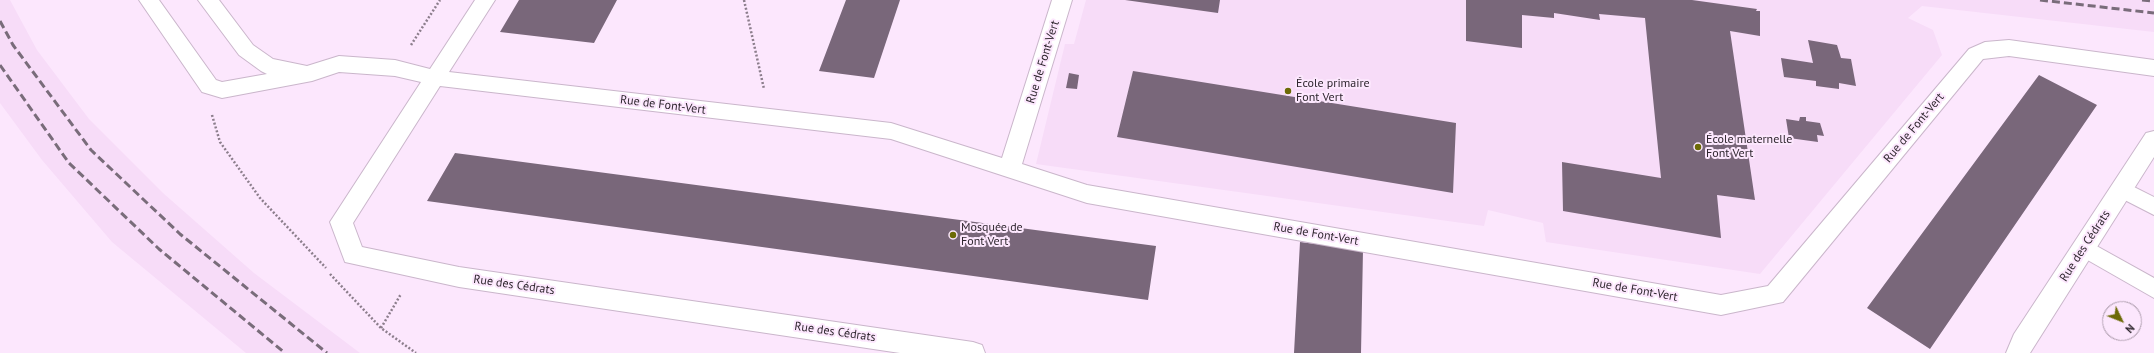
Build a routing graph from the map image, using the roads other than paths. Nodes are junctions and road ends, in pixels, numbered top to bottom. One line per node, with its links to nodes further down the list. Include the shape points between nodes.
1 (149, 0): 6 (street, Rue de Font-Vert, via 209,86 222,90)
2 (208, 0): 6 (street, via 246,50 268,66)
3 (485, 0): 7 (street, Rue des Cédrats)
4 (1062, 0): 9 (street, Rue de Font-Vert)
5 (2153, 71): 9 (street, Rue de Font-Vert, via 2009,48 1985,50 1976,54 1775,296 1721,305 1087,194)
6 (312, 73): 7 (street, Rue de Font-Vert, via 339,64 395,68)
7 (436, 78): 9 (street, Rue de Font-Vert, via 891,131); 14 (street, Rue des Cédrats, via 341,222 353,255 467,278)
8 (2154, 138): 10 (street, Rue des Cédrats)
9 (1010, 169)
10 (2122, 189): 11 (lane); 12 (street, Rue des Cédrats)
11 (2154, 207)
12 (2084, 248): 13 (lane); 15 (street, Rue des Cédrats)
13 (2154, 289)
14 (973, 353)
15 (2018, 353)

